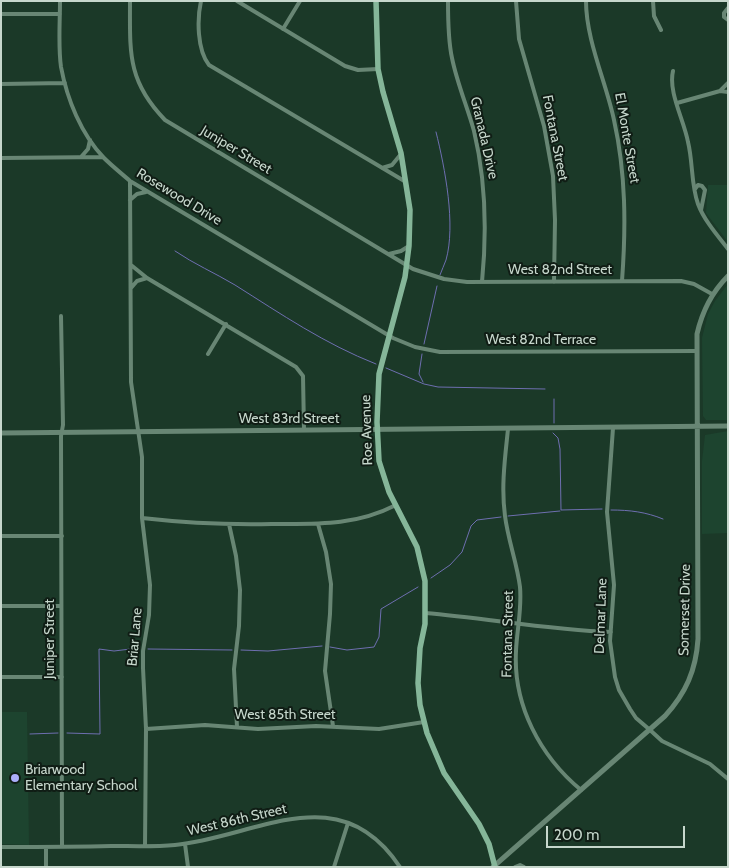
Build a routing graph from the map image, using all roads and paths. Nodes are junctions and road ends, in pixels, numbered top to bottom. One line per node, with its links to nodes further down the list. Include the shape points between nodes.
1 (60, 1): 13 (street, Rosewood Drive)
2 (130, 1): 39 (street, Juniper Street, via 134,70 142,90 156,110 176,127)
3 (201, 1): 30 (street, via 200,44 209,65)
4 (237, 1): 15 (street)
5 (300, 1): 15 (street)
6 (376, 1): 17 (main road, Roe Avenue)
7 (448, 1): 45 (street, Granada Drive, via 451,56 474,131 482,174 486,221)
8 (516, 1): 46 (street, Fontana Street, via 519,39 544,126 553,176 556,220)
9 (586, 1): 44 (street, El Monte Street, via 589,32 620,148 625,212)
10 (653, 1): 16 (street, via 654,16)
11 (728, 8): 14 (street, via 724,13)
12 (1, 14): 13 (street)
13 (60, 14): 19 (street, Rosewood Drive, via 60,56)
14 (728, 20)
15 (283, 29): 17 (street, via 349,68)
16 (661, 30)
17 (378, 70): 26 (main road, Roe Avenue)
18 (673, 71): 24 (street)
19 (65, 83): 21 (street); 25 (street, Rosewood Drive, via 72,106)
20 (728, 83): 22 (street)
21 (1, 84)
22 (720, 91): 23 (street); 24 (street)
23 (728, 92)
24 (677, 103): 33 (street, via 688,141)
25 (90, 140): 28 (street, via 87,152); 29 (street, Rosewood Drive)
26 (401, 153): 30 (street, via 390,166); 32 (main road, Roe Avenue)
27 (1, 158): 28 (street)
28 (79, 158): 29 (street)
29 (103, 158): 31 (street, Rosewood Drive)
30 (379, 167): 32 (street)
31 (130, 181): 34 (street, Rosewood Drive); 35 (street, Briar Lane)
32 (407, 182): 37 (main road, Roe Avenue)
33 (694, 188): 36 (street); 36 (street, via 698,185 705,190)
34 (147, 192): 35 (street); 51 (street, Rosewood Drive)
35 (130, 200): 40 (street, Briar Lane)
36 (701, 210): 38 (street)
37 (409, 246): 39 (street, via 401,252); 41 (main road, Roe Avenue)
38 (728, 249)
39 (389, 254): 41 (street, Juniper Street)
40 (131, 265): 43 (street); 47 (street, Briar Lane)
41 (407, 266): 45 (street, West 82nd Street, via 444,280); 51 (main road, Roe Avenue)
42 (728, 276): 48 (street, Somerset Drive)
43 (147, 278): 47 (street, via 137,281); 50 (street)
44 (622, 281): 46 (street, West 82nd Street); 48 (street, West 82nd Street, via 686,281)
45 (482, 282): 46 (street, West 82nd Street)
46 (554, 282)
47 (131, 289): 61 (street, Briar Lane, via 131,382)
48 (712, 294): 52 (street, Somerset Drive, via 700,324)
49 (61, 316): 60 (street, Juniper Street)
50 (226, 324): 53 (street); 58 (street, via 300,371 304,387)
51 (389, 336): 52 (street, West 82nd Terrace, via 415,347 440,352); 59 (main road, Roe Avenue, via 380,374)
52 (696, 351): 55 (street, Somerset Drive)
53 (208, 354)
54 (728, 426): 55 (street, West 83rd Street)
55 (697, 427): 56 (street, West 83rd Street); 80 (street, Somerset Drive, via 697,652 692,675 681,696)
56 (613, 428): 57 (street, West 83rd Street); 73 (street, Delmar Lane, via 607,512 614,585)
57 (508, 429): 59 (street, West 83rd Street); 72 (street, Fontana Street, via 504,504 520,584)
58 (304, 430): 59 (street, West 83rd Street); 61 (street, West 83rd Street)
59 (378, 430): 63 (main road, Roe Avenue, via 382,472)
60 (62, 432): 61 (street, West 83rd Street); 62 (street, West 83rd Street); 68 (street, Juniper Street)
61 (138, 432): 64 (street, Briar Lane, via 143,474)
62 (1, 433)
63 (396, 505): 66 (street, via 359,520); 71 (main road, Roe Avenue, via 419,555 425,582)
64 (142, 518): 65 (street); 79 (street, Briar Lane, via 150,585 143,651)
65 (229, 524): 66 (street); 78 (street, via 240,590 234,669)
66 (318, 524): 77 (street, via 331,584 325,671)
67 (1, 536): 68 (street)
68 (62, 536): 70 (street, Juniper Street)
69 (1, 606): 70 (street)
70 (62, 606): 75 (street, Juniper Street)
71 (425, 613): 72 (street); 76 (main road, Roe Avenue, via 418,675)
72 (518, 624): 73 (street); 82 (street, Fontana Street, via 516,666 524,711 546,752)
73 (611, 632): 80 (street, Delmar Lane, via 611,662 619,690 636,718)
74 (1, 677): 75 (street)
75 (62, 678): 88 (street, Juniper Street)
76 (424, 722): 77 (street, West 85th Street, via 379,729); 89 (main road, Roe Avenue, via 439,764 479,824)
77 (333, 726): 78 (street, West 85th Street)
78 (237, 727): 79 (street, West 85th Street, via 196,725)
79 (146, 729): 85 (street, Briar Lane)
80 (650, 730): 81 (street, Delmar Lane, via 662,741 710,764); 82 (street, Somerset Drive)
81 (728, 779)
82 (581, 790): 89 (street, Somerset Drive)
83 (348, 823): 84 (street, West 86th Street, via 329,818 298,817); 92 (street); 93 (street, West 86th Street, via 380,843)
84 (186, 844): 85 (street, West 86th Street); 91 (street)
85 (145, 846): 88 (street, West 86th Street)
86 (1, 847): 87 (street, West 86th Street)
87 (46, 847): 88 (street, West 86th Street); 90 (street)
88 (62, 847)
89 (495, 866)
90 (46, 867)
91 (188, 867)
92 (334, 867)
93 (400, 867)
94 (515, 867): 95 (street)
95 (524, 867)

